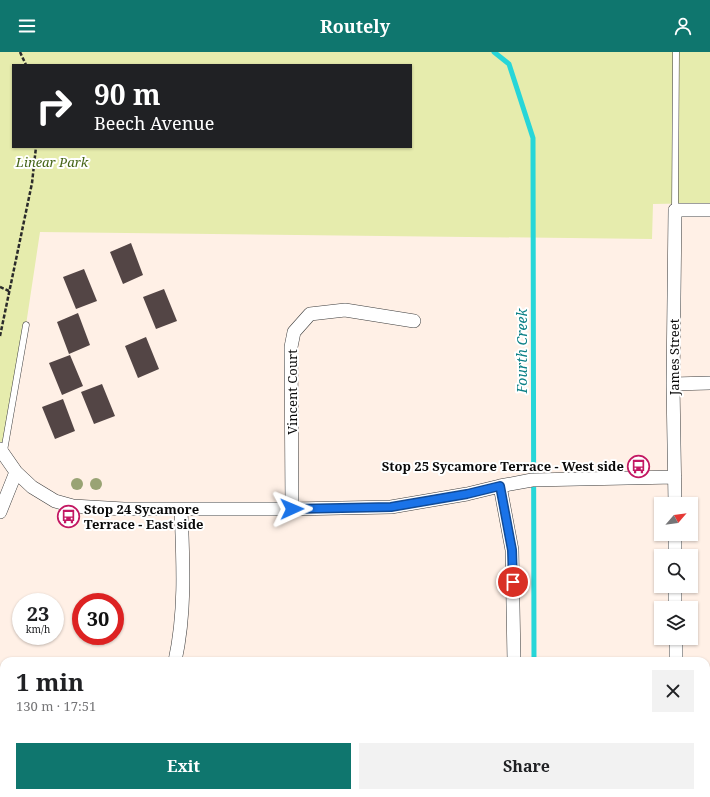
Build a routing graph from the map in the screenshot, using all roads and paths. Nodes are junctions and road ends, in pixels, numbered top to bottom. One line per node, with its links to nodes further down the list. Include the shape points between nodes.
1 (20, 52): 3 (path)
2 (676, 52): 5 (lane)
3 (26, 64)
4 (36, 148): 8 (path, via 32,182)
5 (675, 210): 6 (street); 13 (street, James Street)
6 (710, 210)
7 (0, 287): 8 (path)
8 (9, 291): 11 (path)
9 (414, 321): 20 (street, Vincent Court, via 345,310 323,312 310,314 294,332 291,347)
10 (26, 325): 14 (lane)
11 (0, 336)
12 (710, 383): 13 (street)
13 (673, 384): 16 (street, James Street)
14 (2, 451): 15 (street)
15 (16, 472): 19 (street, via 32,487 55,501 73,506); 21 (street)
16 (675, 477): 17 (street, via 538,480); 18 (street, James Street)
17 (500, 486): 20 (street, via 391,507); 24 (street, via 512,550)
18 (675, 497)
19 (181, 509): 20 (street); 23 (street, via 184,586)
20 (292, 509)
21 (0, 512)
22 (676, 645): 25 (street)
23 (177, 657)
24 (514, 657)
25 (676, 657)

